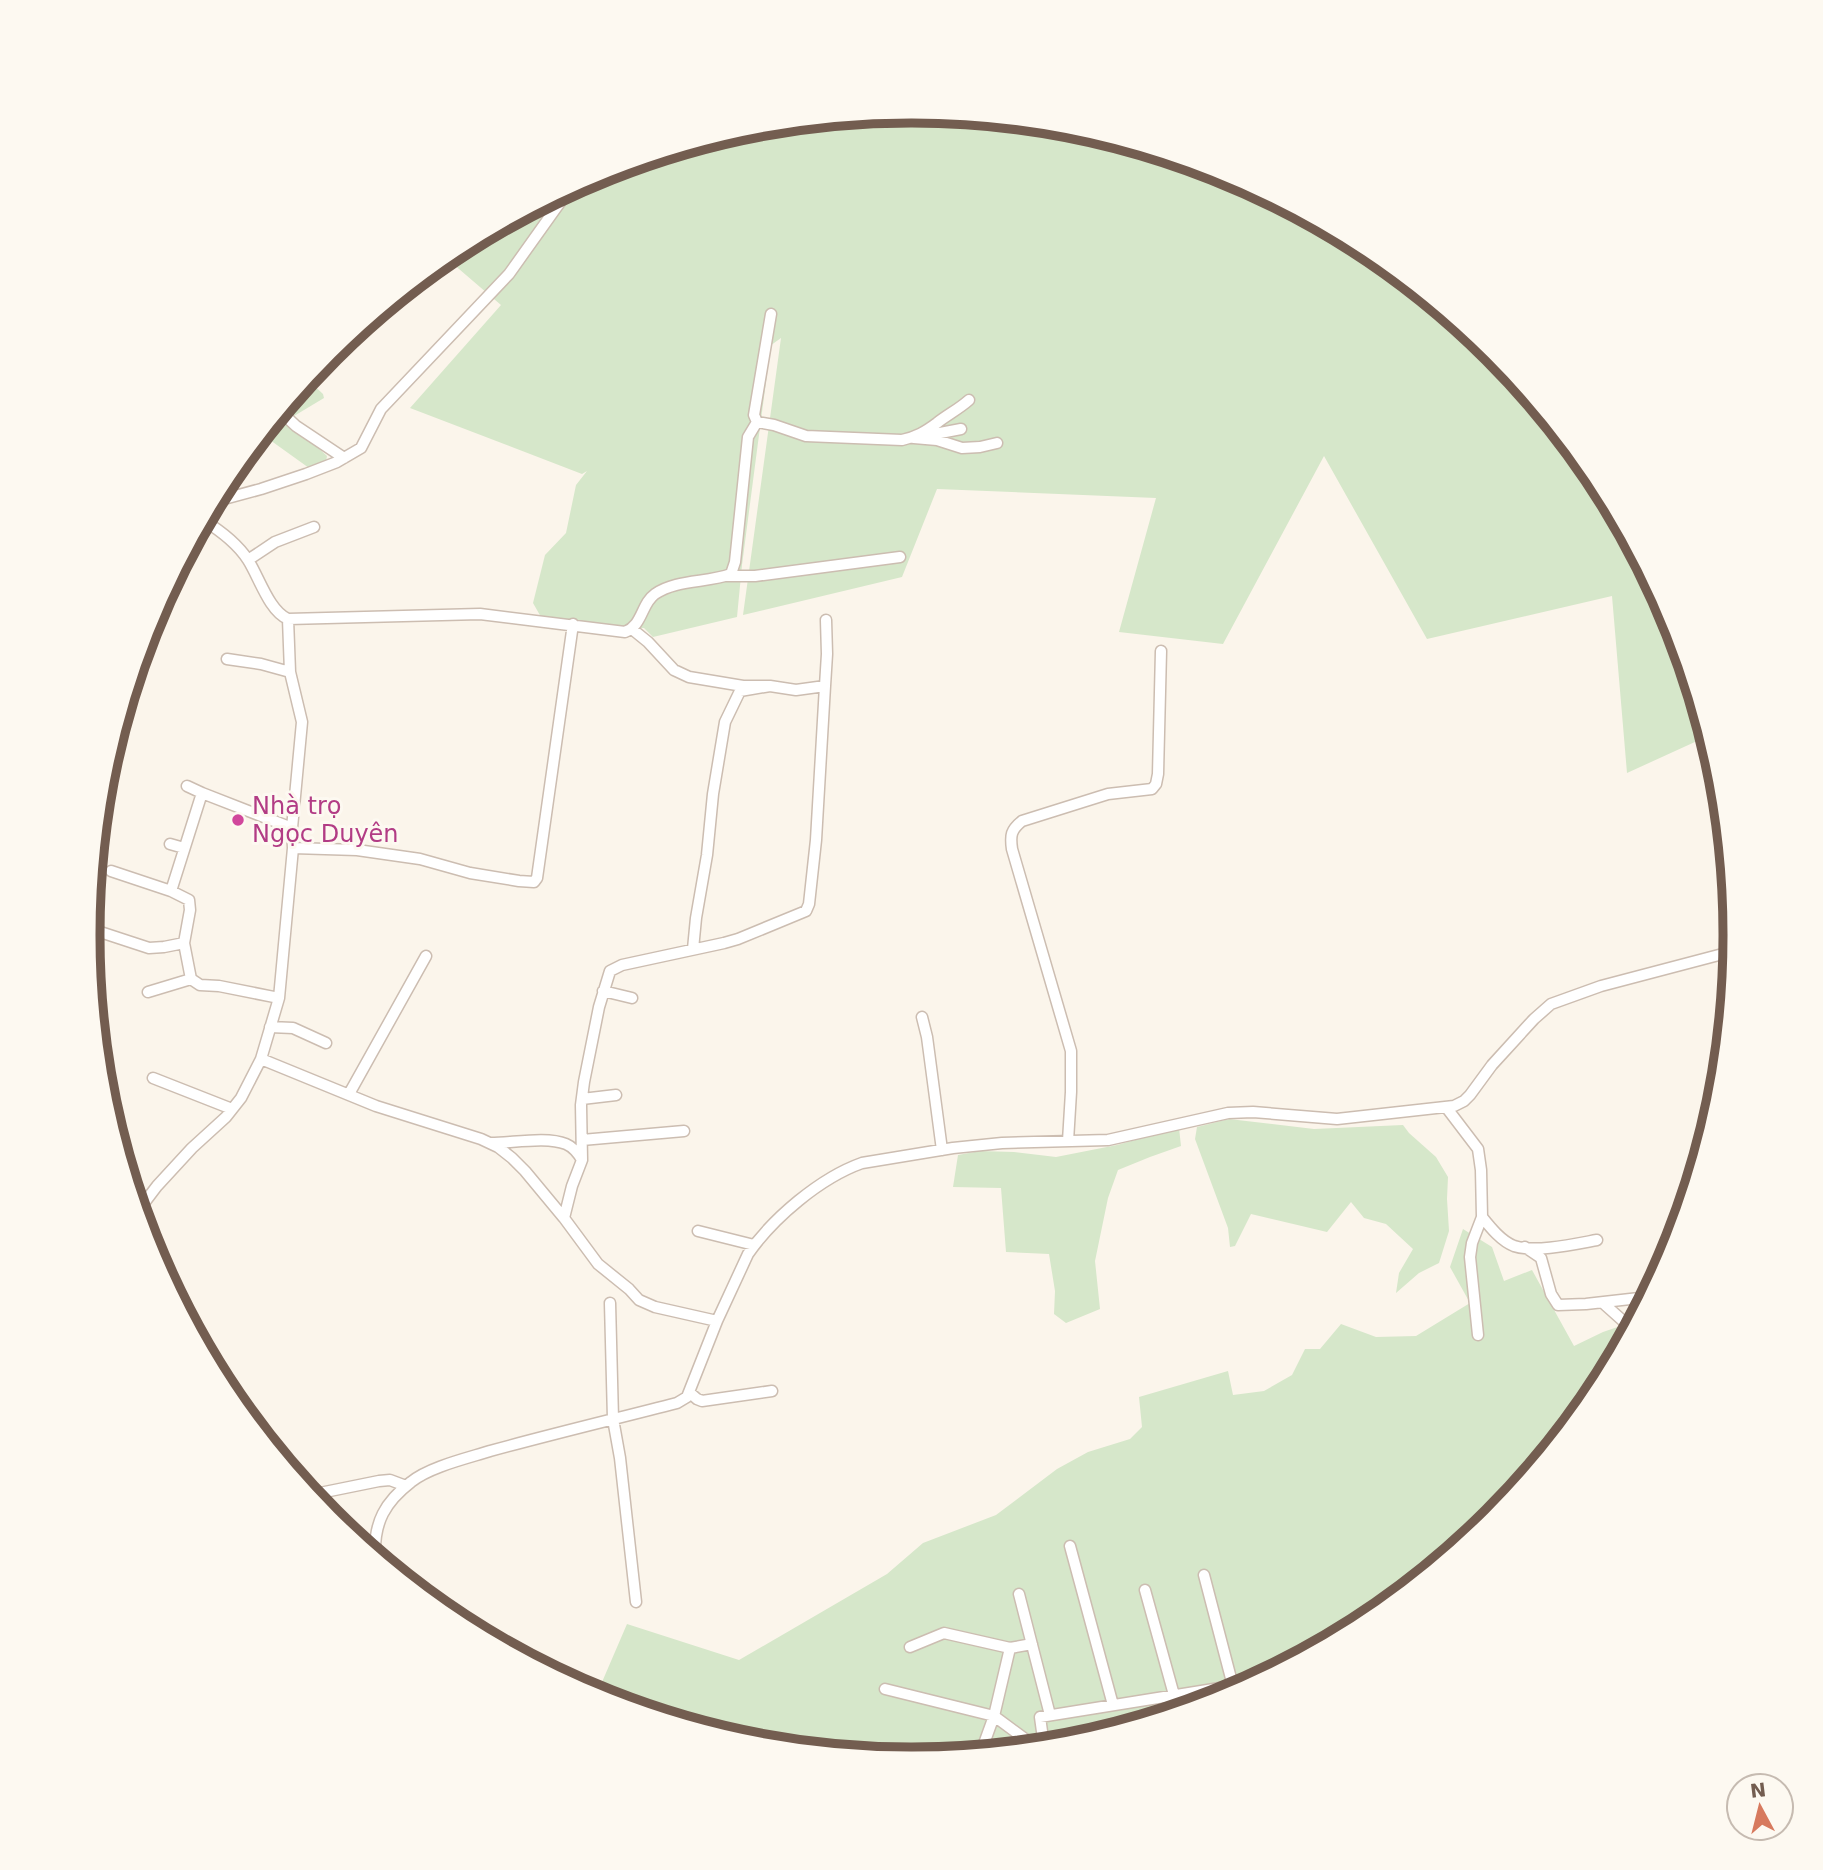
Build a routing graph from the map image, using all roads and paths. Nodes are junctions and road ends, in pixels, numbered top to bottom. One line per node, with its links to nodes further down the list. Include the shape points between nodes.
1 (559, 204): 9 (street, via 509,274 381,409 361,448)
2 (771, 314): 5 (street, via 754,415)
3 (969, 400): 7 (street)
4 (287, 417): 9 (street)
5 (757, 422): 7 (street, via 806,436 886,441); 15 (street, via 748,437 735,562)
6 (961, 429): 7 (street)
7 (914, 438): 8 (street, via 962,448)
8 (997, 443)
9 (344, 458): 10 (street)
10 (229, 497)
11 (212, 525): 14 (street)
12 (314, 527): 14 (street, via 275,542)
13 (900, 557): 15 (street)
14 (248, 559): 16 (street, via 270,601)
15 (726, 576): 19 (street, via 662,590 652,596)
16 (288, 619): 18 (street, via 480,614); 22 (street)
17 (826, 620): 24 (street)
18 (573, 624): 19 (street, via 625,632); 30 (street, via 534,881 470,873 394,855)
19 (632, 629): 23 (street, via 674,670 689,677)
20 (1161, 651): 55 (street, via 1156,785 1108,794 1022,821 1010,837 1071,1051)
21 (227, 659): 22 (street)
22 (290, 672): 27 (street, via 302,722)
23 (770, 686): 24 (street, via 796,690); 35 (street, via 740,691 725,722)
24 (825, 686): 35 (street, via 816,840 806,911 738,939)
25 (187, 786): 26 (street)
26 (202, 793): 27 (street); 29 (street)
27 (292, 828): 30 (street)
28 (170, 844): 29 (street)
29 (184, 848): 32 (street)
30 (293, 848): 41 (street)
31 (111, 872): 32 (street)
32 (171, 891): 34 (street, via 190,902)
33 (100, 932): 34 (street, via 149,948)
34 (184, 943): 38 (street)
35 (693, 950): 39 (street, via 614,967)
36 (1723, 954): 51 (street, via 1552,1004 1464,1101)
37 (426, 956): 48 (street)
38 (191, 979): 40 (street); 41 (street, via 200,985)
39 (603, 991): 42 (street); 50 (street)
40 (148, 992)
41 (279, 998): 44 (street)
42 (632, 998)
43 (922, 1017): 57 (street)
44 (270, 1027): 45 (street, via 293,1028); 46 (street)
45 (326, 1043)
46 (261, 1059): 48 (street); 52 (street)
47 (153, 1078): 52 (street)
48 (349, 1094): 56 (street)
49 (616, 1095): 50 (street)
50 (582, 1099): 54 (street)
51 (1446, 1107): 55 (street, via 1337,1119 1228,1113 1108,1140); 60 (street, via 1478,1149)
52 (232, 1109): 59 (street)
53 (684, 1131): 54 (street)
54 (582, 1140): 58 (street)
55 (1068, 1141): 57 (street)
56 (488, 1143): 58 (street, via 566,1144); 61 (street, via 512,1158)
57 (942, 1150): 64 (street, via 848,1168 782,1214)
58 (582, 1160): 61 (street)
59 (145, 1202)
60 (1482, 1216): 65 (street, via 1513,1246); 71 (street, via 1470,1257)
61 (564, 1218): 69 (street, via 598,1264 643,1303)
62 (698, 1231): 64 (street)
63 (1597, 1240): 65 (street)
64 (754, 1245): 69 (street)
65 (1525, 1247): 68 (street, via 1541,1258 1558,1305)
66 (1638, 1298): 68 (street)
67 (610, 1303): 74 (street)
68 (1603, 1303): 70 (street)
69 (717, 1321): 73 (street)
70 (1624, 1322)
71 (1478, 1335)
72 (772, 1391): 73 (street, via 702,1401)
73 (689, 1392): 74 (street, via 677,1403)
74 (613, 1419): 75 (street, via 452,1462); 82 (street)
75 (406, 1486): 76 (street, via 390,1480); 77 (street, via 378,1522)
76 (322, 1492)
77 (374, 1543)
78 (1070, 1546): 90 (street)
79 (1204, 1575): 86 (street)
80 (1145, 1590): 89 (street)
81 (1019, 1594): 83 (street)
82 (636, 1602)
83 (1032, 1644): 85 (street); 91 (street)
84 (910, 1647): 85 (street, via 944,1633)
85 (1010, 1648): 92 (street)
86 (1232, 1681)
87 (885, 1689): 92 (street)
88 (1210, 1689): 89 (street)
89 (1174, 1695): 90 (street)
90 (1113, 1705): 91 (street)
91 (1050, 1715): 93 (street, via 1040,1717)
92 (994, 1716): 94 (street); 95 (street)
93 (1041, 1736)
94 (1029, 1738)
95 (984, 1743)

